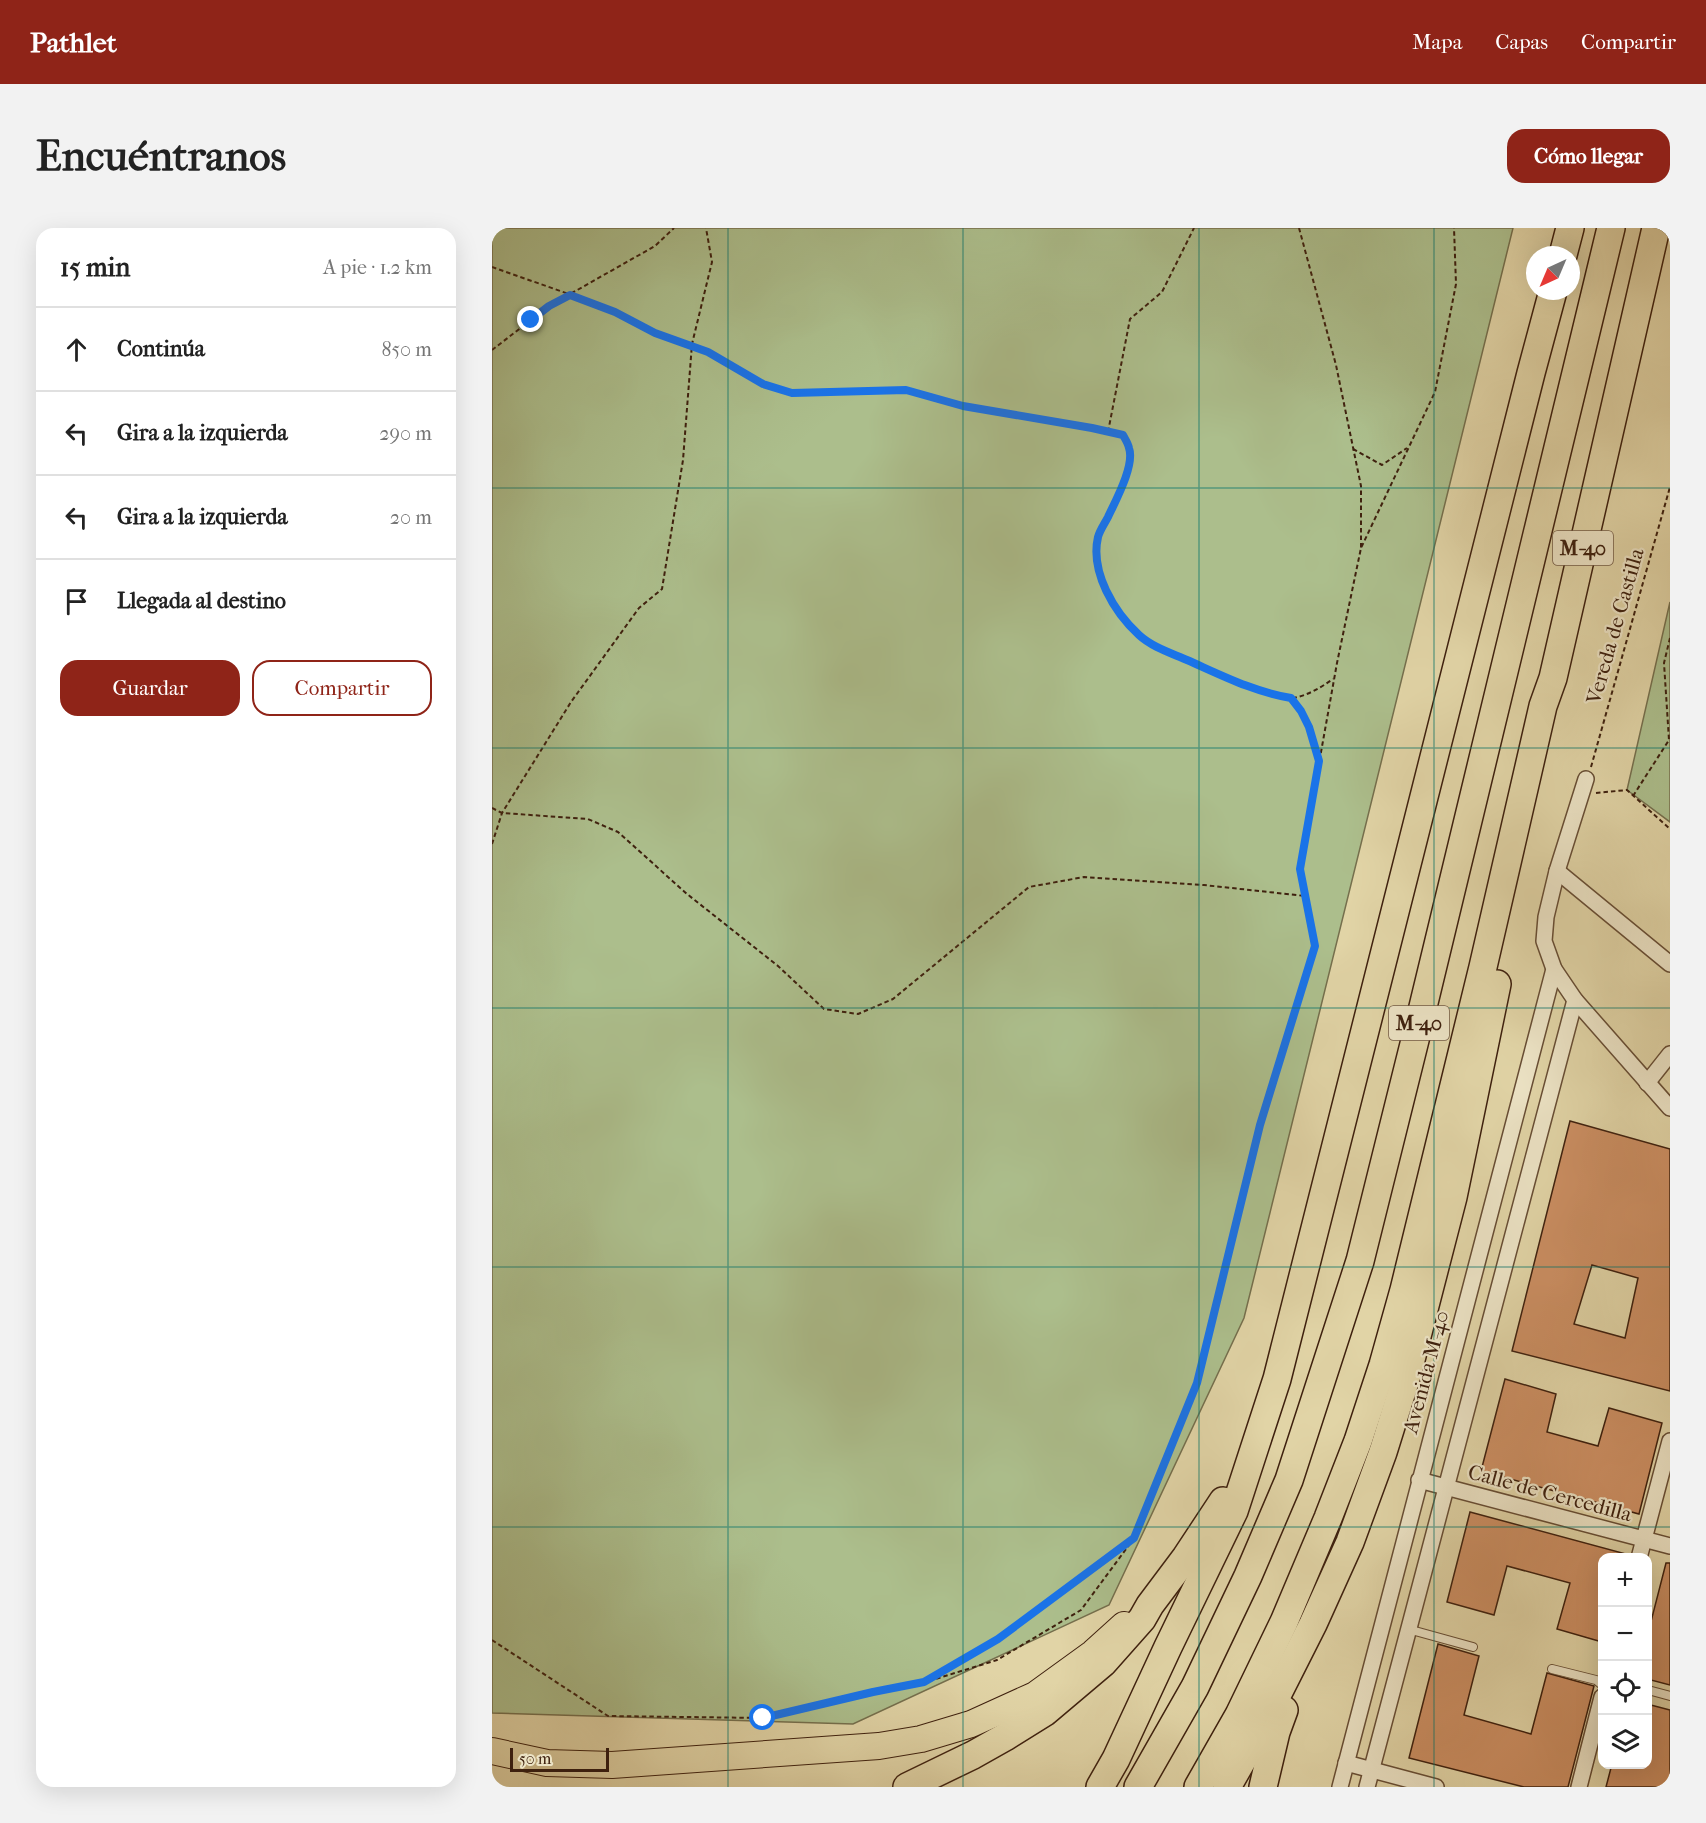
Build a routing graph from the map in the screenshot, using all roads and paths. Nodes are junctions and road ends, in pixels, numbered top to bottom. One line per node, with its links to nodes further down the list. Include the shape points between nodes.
1 (674, 228): 11 (path, via 655,246)
2 (706, 228): 13 (path, via 712,262)
3 (1194, 228): 15 (path, via 1162,292 1130,319)
4 (1299, 228): 17 (path, via 1336,365)
5 (1454, 228): 16 (path, via 1456,284 1435,392)
6 (1570, 228): 9 (highway)
7 (1611, 228): 66 (highway, M-40, via 1360,1261 1289,1480 1196,1687)
8 (1656, 228): 22 (highway, M-40)
9 (1565, 246)
10 (492, 267): 11 (path)
11 (570, 295): 13 (path); 14 (path, via 549,306)
12 (1551, 300): 43 (highway, via 1280,1367)
13 (692, 346): 15 (path, via 763,384 792,393 906,390 963,406); 29 (path, via 683,460 662,589 639,608 572,702)
14 (492, 350)
15 (1107, 432): 23 (path, via 1123,435 1130,449 1129,468 1098,536 1096,556 1110,598 1123,618 1140,637 1165,651 1217,675)
16 (1410, 446): 17 (path, via 1382,465); 19 (path)
17 (1353, 449): 19 (path, via 1361,486)
18 (1670, 487): 25 (path, Vereda de Castilla)
19 (1361, 549): 21 (path)
20 (1670, 638): 27 (path, via 1664,663 1669,741)
21 (1334, 678): 23 (path, via 1314,691); 24 (path)
22 (1553, 678): 51 (highway, via 1558,708 1424,1309 1383,1452 1350,1542); 67 (highway, M-40, via 1383,1365 1358,1442 1284,1622 1239,1715)
23 (1291, 698): 24 (path, via 1309,727)
24 (1319, 761): 33 (path, via 1300,869)
25 (1587, 776): 26 (street)
26 (1581, 794): 27 (path, via 1627,790); 32 (street)
27 (1633, 796): 30 (path)
28 (492, 808): 29 (path)
29 (502, 813): 31 (path); 33 (path, via 588,819 618,831 824,1009 858,1014 894,999 1029,887 1084,877)
30 (1670, 829)
31 (492, 844)
32 (1557, 872): 34 (street); 35 (street, via 1544,940)
33 (1305, 896): 46 (path, via 1315,946 1260,1125 1197,1383)
34 (1670, 964)
35 (1554, 969): 36 (street); 40 (street, Avenida M-40)
36 (1575, 1000): 38 (street); 41 (street)
37 (1670, 1054): 38 (street)
38 (1647, 1083): 39 (street)
39 (1670, 1108)
40 (1449, 1369): 41 (street, via 1470,1365); 44 (street, Avenida M-40)
41 (1476, 1376): 45 (street)
42 (1670, 1441): 47 (street)
43 (1250, 1460): 50 (highway); 65 (highway, via 1234,1511)
44 (1419, 1480): 45 (street, Calle de Cercedilla); 62 (street, Avenida M-40)
45 (1446, 1487): 47 (street, Calle de Cercedilla); 52 (street)
46 (1134, 1538): 56 (path, via 998,1639); 56 (path, via 1081,1610 997,1660)
47 (1644, 1539): 48 (street, Calle de Cercedilla); 49 (street)
48 (1670, 1546)
49 (1640, 1553)
50 (1150, 1605): 61 (highway, via 1035,1695 971,1724 921,1739 879,1746 612,1765 547,1763); 64 (highway, via 1103,1663 1045,1712 973,1755)
51 (1313, 1624): 68 (highway); 69 (highway, via 1276,1732)
52 (1410, 1626): 54 (lane, via 1415,1631); 63 (street)
53 (492, 1640): 56 (path, via 608,1716 763,1718)
54 (1473, 1647)
55 (1552, 1669): 57 (lane)
56 (924, 1682)
57 (1598, 1682)
58 (1652, 1691): 59 (lane)
59 (1670, 1696)
60 (1598, 1713): 73 (street)
61 (492, 1751)
62 (1346, 1763): 63 (street); 70 (street, Avenida M-40)
63 (1372, 1770): 71 (street); 72 (street)
64 (908, 1787)
65 (1101, 1787)
66 (1138, 1787)
67 (1198, 1787)
68 (1227, 1787)
69 (1263, 1787)
70 (1340, 1787)
71 (1367, 1787)
72 (1436, 1787)
73 (1579, 1787)

